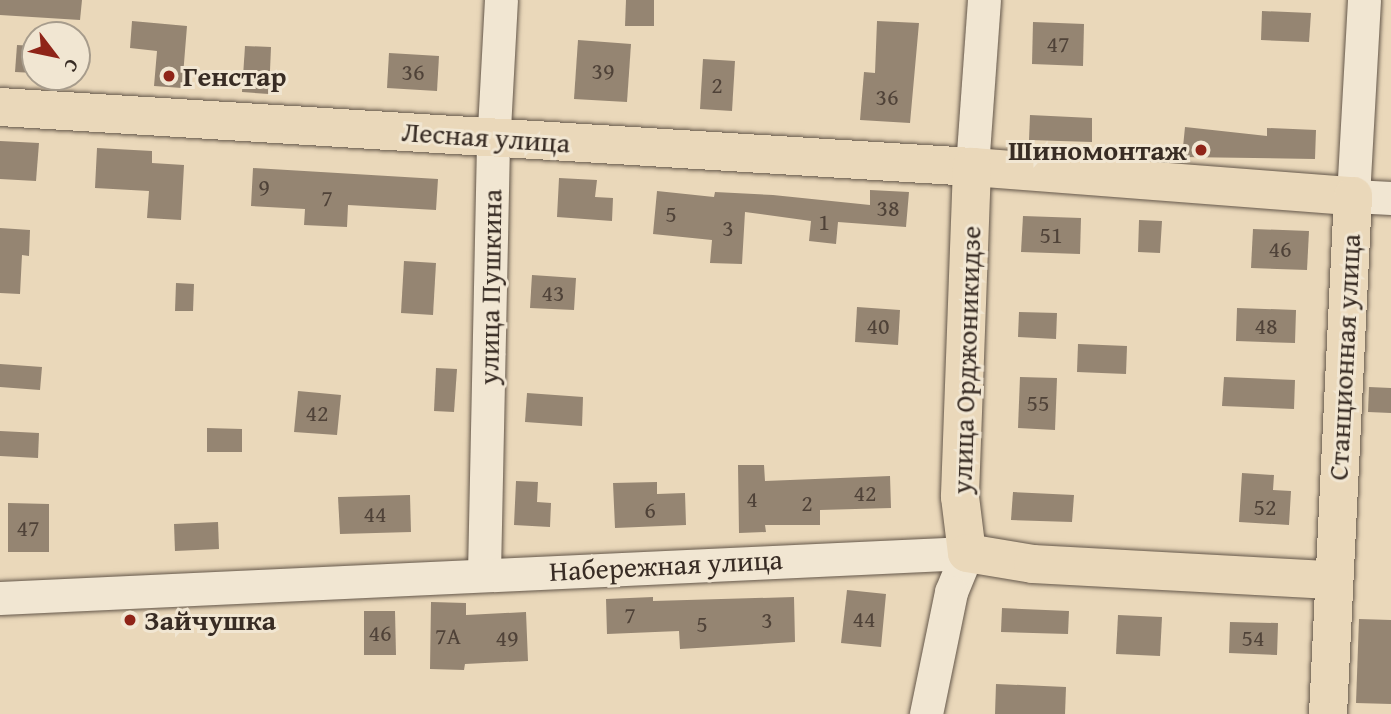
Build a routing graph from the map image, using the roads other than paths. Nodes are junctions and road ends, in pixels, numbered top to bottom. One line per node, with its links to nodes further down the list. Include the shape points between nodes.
1 (501, 0): 5 (street, улица Пушкина)
2 (984, 0): 6 (street, улица Орджоникидзе)
3 (1364, 0): 7 (street, Станционная улица)
4 (0, 107): 5 (main road, Лесная улица)
5 (494, 137): 6 (main road, Лесная улица); 10 (street, улица Пушкина)
6 (972, 166): 7 (main road, Лесная улица); 9 (main road, улица Орджоникидзе, via 960,497)
7 (1353, 196): 8 (street); 11 (main road, Станционная улица)
8 (1391, 198)
9 (967, 553): 10 (street, Набережная улица); 11 (main road, Набережная улица, via 1033,564); 14 (street, улица Орджоникидзе, via 951,592)
10 (484, 573): 12 (street, Набережная улица)
11 (1331, 580): 13 (main road, Станционная улица)
12 (0, 598)
13 (1328, 702)
14 (926, 714)

